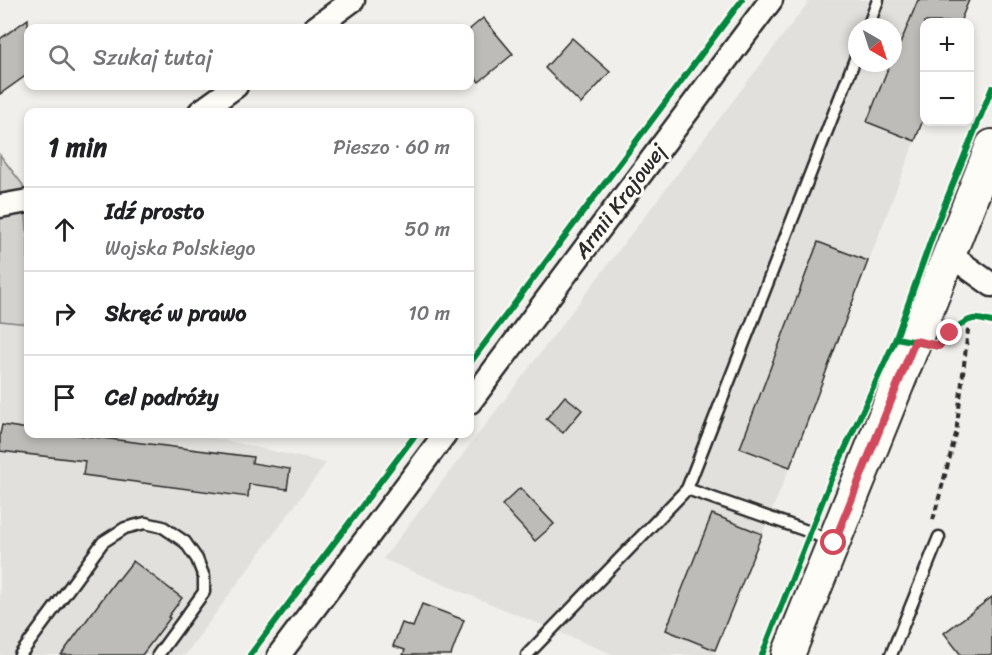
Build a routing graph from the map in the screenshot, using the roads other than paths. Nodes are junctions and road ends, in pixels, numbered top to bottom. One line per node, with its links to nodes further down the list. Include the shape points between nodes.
1 (353, 0): 5 (street)
2 (771, 0): 14 (street, Armii Krajowej)
3 (878, 0): 4 (lane)
4 (871, 18)
5 (320, 24)
6 (850, 72): 16 (lane)
7 (230, 90): 8 (street)
8 (206, 108)
9 (992, 146): 12 (street)
10 (24, 202): 11 (street)
11 (0, 206)
12 (950, 255): 13 (street); 18 (street)
13 (992, 285)
14 (474, 397)
15 (443, 438): 21 (street)
16 (687, 489): 18 (lane); 22 (lane)
17 (939, 537): 24 (lane)
18 (834, 543): 23 (street)
19 (20, 655): 20 (lane, via 103,542 125,528 145,523 163,527 185,542 204,577 204,592)
20 (158, 655)
21 (279, 655)
22 (527, 655)
23 (788, 655)
24 (891, 655)

